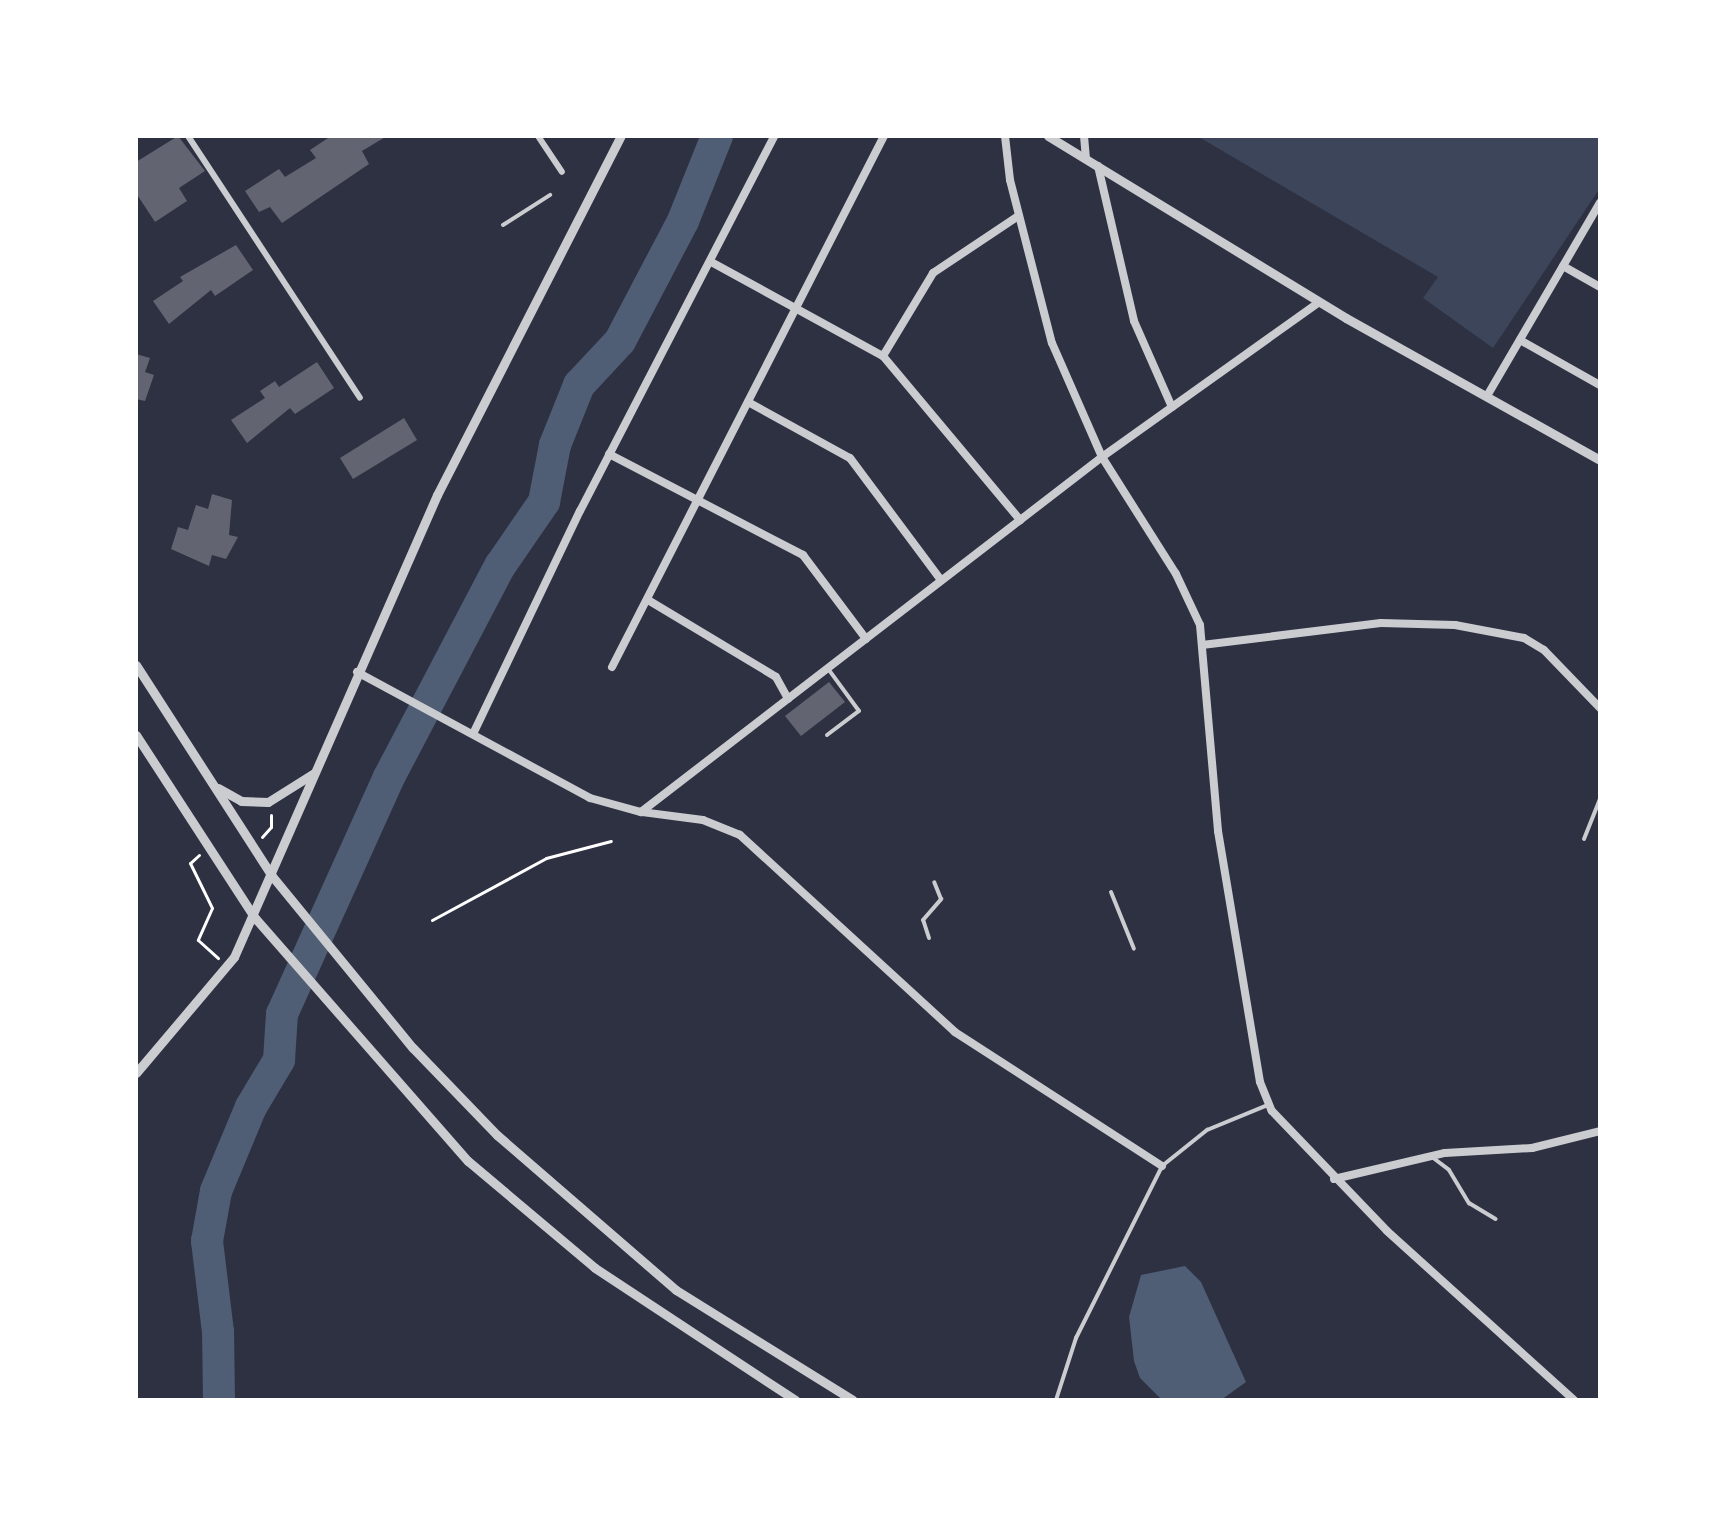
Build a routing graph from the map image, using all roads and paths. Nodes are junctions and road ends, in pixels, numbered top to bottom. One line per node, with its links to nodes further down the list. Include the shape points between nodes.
1 (188, 136): 25 (street)
2 (538, 136): 11 (street)
3 (621, 136): 40 (street, via 437,495)
4 (774, 136): 28 (street)
5 (884, 136): 20 (street)
6 (1005, 136): 14 (street)
7 (1048, 136): 9 (street)
8 (1084, 136): 9 (street)
9 (1086, 159): 10 (street)
10 (1098, 166): 19 (street); 27 (street, via 1134,321)
11 (562, 172)
12 (550, 195): 15 (lane)
13 (1600, 203): 17 (street)
14 (1018, 216): 22 (street, via 933,273); 29 (street, via 1052,343)
15 (503, 225)
16 (713, 263): 20 (street)
17 (1563, 266): 18 (street); 21 (street)
18 (1600, 287)
19 (1319, 302): 24 (street); 27 (street)
20 (793, 307): 22 (street); 26 (street)
21 (1520, 340): 23 (street); 24 (street)
22 (883, 356): 32 (street)
23 (1600, 385)
24 (1487, 396): 30 (street)
25 (360, 398)
26 (748, 402): 31 (street); 33 (street, via 850,458)
27 (1172, 407): 29 (street)
28 (609, 454): 31 (street); 43 (street)
29 (1102, 457): 32 (street); 36 (street, via 1176,574 1200,625)
30 (1600, 460)
31 (702, 499): 34 (street); 35 (street, via 803,555)
32 (1020, 520): 33 (street)
33 (941, 580): 35 (street)
34 (648, 600): 38 (street); 41 (street, via 776,677)
35 (866, 639): 39 (street)
36 (1202, 645): 42 (street, via 1381,623 1455,625 1524,638 1544,650); 64 (street, via 1218,831 1239,973)
37 (136, 665): 47 (street)
38 (612, 667)
39 (827, 668): 41 (street); 45 (lane, via 859,711)
40 (357, 672): 43 (street); 46 (street)
41 (788, 699): 50 (street)
42 (1600, 708)
43 (473, 734): 50 (street, via 590,798)
44 (136, 735): 54 (street)
45 (827, 735)
46 (316, 771): 49 (street, via 286,795); 55 (street)
47 (212, 783): 49 (street, via 241,801); 55 (street)
48 (1600, 799): 52 (lane)
49 (260, 803): 51 (path, via 262,813 274,816 262,837)
50 (641, 812): 67 (street, via 703,820 740,835 955,1032)
51 (257, 828)
52 (1584, 839)
53 (611, 841): 59 (path, via 546,858)
54 (208, 848): 58 (street); 62 (path, via 190,863 212,908 198,940)
55 (272, 876): 58 (street); 71 (street, via 413,1048 589,1219 676,1290)
56 (934, 882): 60 (lane, via 941,899 923,920)
57 (1111, 892): 61 (lane)
58 (255, 918): 62 (street); 70 (street, via 468,1161 535,1220 658,1313)
59 (432, 920)
60 (929, 938)
61 (1134, 949)
62 (228, 966): 63 (street)
63 (136, 1073)
64 (1269, 1104): 67 (lane, via 1207,1130); 68 (street)
65 (1600, 1131): 66 (street, via 1532,1148)
66 (1430, 1156): 68 (street); 69 (lane, via 1449,1170 1469,1203)
67 (1162, 1166): 72 (lane, via 1076,1338)
68 (1334, 1179): 73 (street)
69 (1496, 1219)
70 (795, 1400)
71 (853, 1400)
72 (1056, 1400)
73 (1574, 1400)

